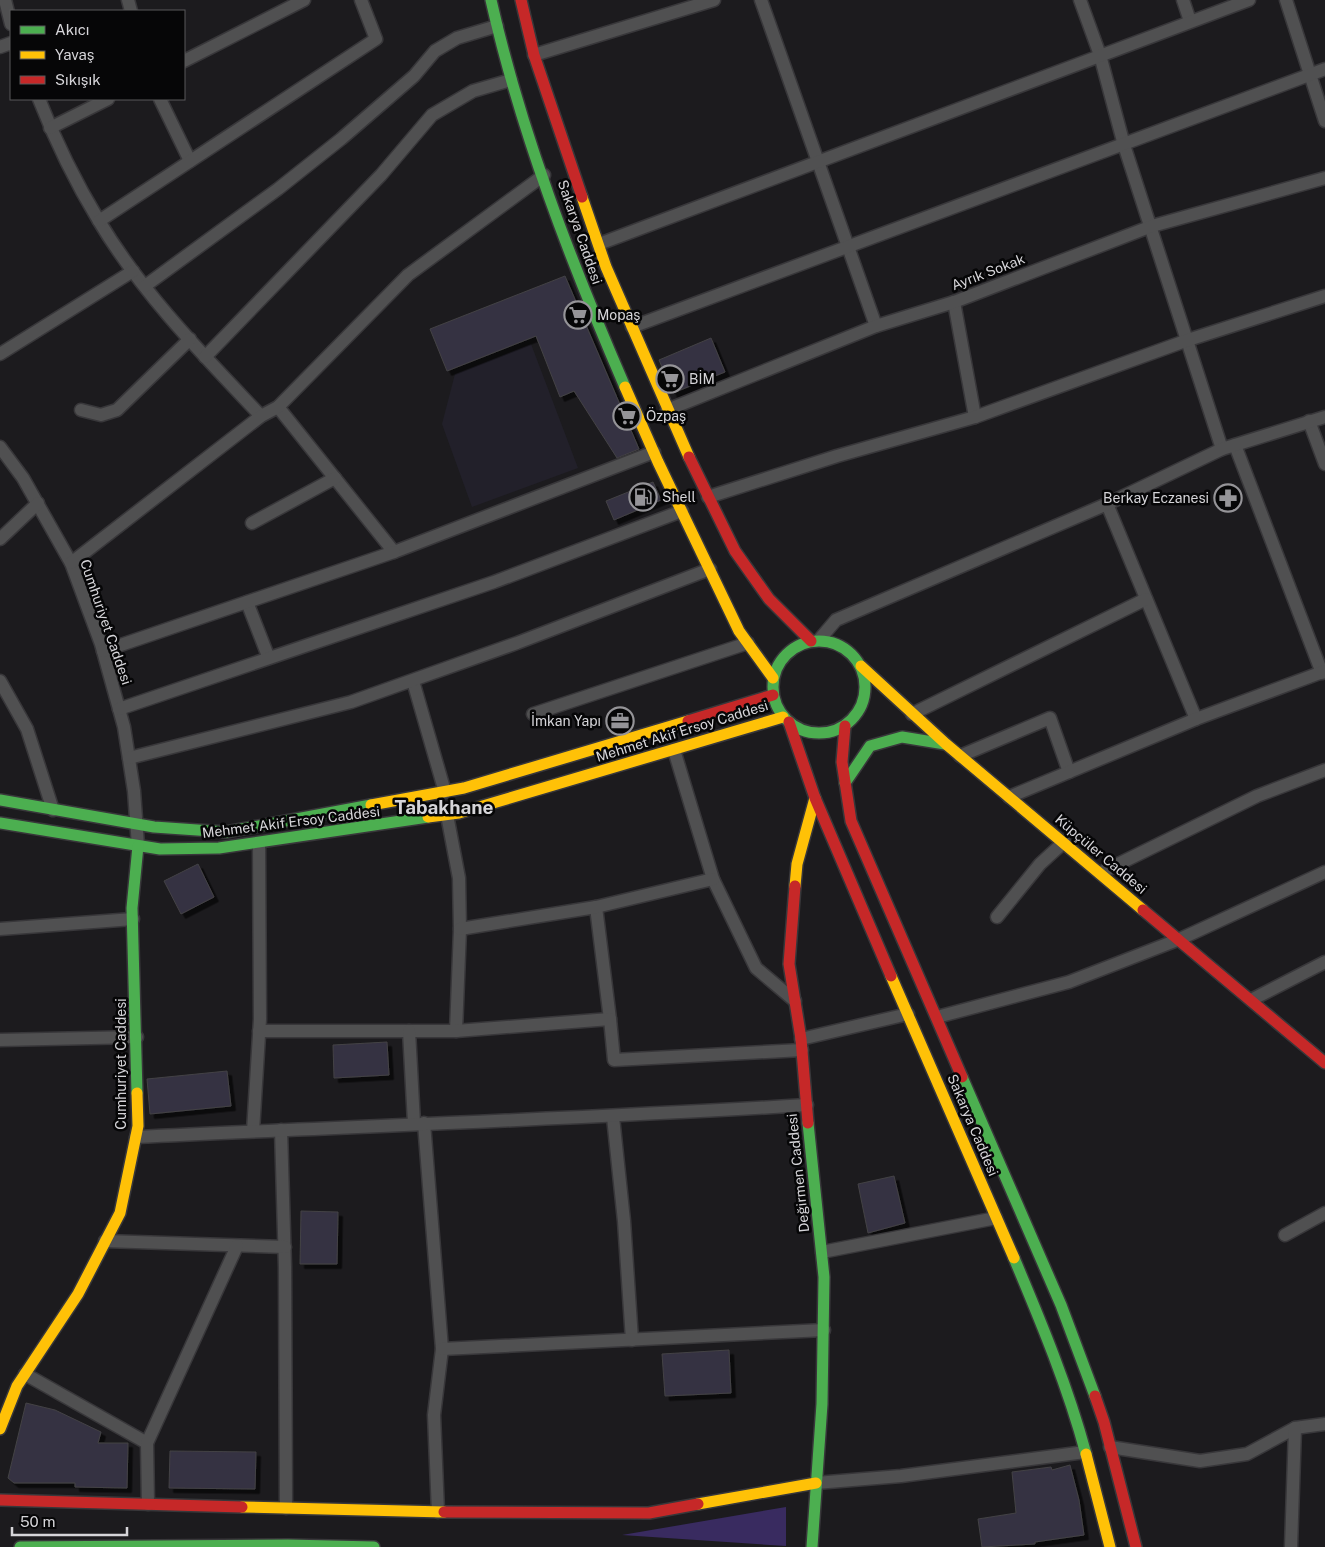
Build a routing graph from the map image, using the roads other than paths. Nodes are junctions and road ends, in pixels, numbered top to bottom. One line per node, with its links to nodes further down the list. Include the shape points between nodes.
1 (5, 0): 12 (street)
2 (304, 0): 17 (street)
3 (361, 0): 27 (street, via 376,39)
4 (491, 0): 14 (main road, Sakarya Caddesi)
5 (522, 0): 15 (main road, Sakarya Caddesi)
6 (714, 0): 15 (street)
7 (761, 0): 28 (street)
8 (1080, 0): 16 (street)
9 (1183, 0): 13 (street)
10 (1249, 0): 13 (street)
11 (1286, 0): 19 (street)
12 (10, 20)
13 (1190, 21): 16 (street)
14 (497, 26): 20 (main road, Sakarya Caddesi); 36 (street, via 457,38 435,51 414,76 327,150)
15 (534, 55): 33 (main road, Sakarya Caddesi)
16 (1100, 55): 26 (street); 28 (street)
17 (185, 60)
18 (1325, 69): 19 (street)
19 (1309, 75): 24 (street); 26 (street)
20 (511, 80): 29 (main road, Sakarya Caddesi); 44 (street, via 472,92 432,115 381,175)
21 (39, 100): 25 (street)
22 (106, 100): 25 (street)
23 (160, 100): 27 (street)
24 (1325, 121)
25 (50, 128): 31 (street)
26 (1124, 145): 32 (street); 34 (street)
27 (190, 161): 31 (street)
28 (816, 161): 33 (street); 34 (street)
29 (544, 175): 45 (street, via 408,275); 54 (main road, Sakarya Caddesi, via 578,277)
30 (1325, 178): 32 (street, Ayrık Sokak)
31 (98, 221): 35 (street)
32 (1152, 226): 38 (street, Ayrık Sokak); 42 (street)
33 (599, 244): 40 (main road, Sakarya Caddesi)
34 (847, 247): 39 (street); 40 (street)
35 (132, 271): 36 (street); 43 (street)
36 (145, 286): 41 (street)
37 (1325, 296): 42 (street)
38 (954, 302): 39 (street, Ayrık Sokak); 49 (street)
39 (876, 326): 47 (street, Ayrık Sokak)
40 (632, 327): 47 (main road, Sakarya Caddesi)
41 (190, 339): 44 (street); 46 (street, via 117,410 101,415)
42 (1188, 340): 49 (street); 53 (street)
43 (0, 354)
44 (205, 357): 48 (street)
45 (278, 407): 48 (street); 56 (street)
46 (81, 410)
47 (667, 410): 57 (main road, Sakarya Caddesi)
48 (261, 416): 64 (street)
49 (975, 417): 57 (street, via 837,456)
50 (1325, 417): 51 (street)
51 (1309, 421): 53 (street); 55 (street)
52 (0, 447): 58 (street, Cumhuriyet Caddesi)
53 (1228, 447): 59 (street); 73 (street)
54 (654, 452): 60 (main road, Sakarya Caddesi); 63 (street)
55 (1325, 464)
56 (335, 478): 61 (street); 63 (street)
57 (708, 498): 68 (main road, Sakarya Caddesi, via 735,551 769,599)
58 (38, 503): 62 (street); 64 (street, Cumhuriyet Caddesi)
59 (1107, 504): 66 (street); 68 (street, via 836,620)
60 (682, 511): 65 (main road, Sakarya Caddesi); 71 (street, via 494,582)
61 (252, 522)
62 (0, 539)
63 (394, 552): 67 (street)
64 (72, 563): 70 (street, Cumhuriyet Caddesi)
65 (710, 569): 69 (main road, Sakarya Caddesi, via 739,631); 75 (street)
66 (1146, 599): 80 (street); 82 (street)
67 (247, 602): 70 (street); 71 (street)
68 (815, 641): 72 (main road, via 832,642 843,647); 74 (main road, via 797,646 786,654)
69 (748, 643): 74 (main road, Sakarya Caddesi); 79 (street)
70 (103, 651): 78 (street, Cumhuriyet Caddesi)
71 (268, 656): 78 (street)
72 (861, 666): 80 (main road, Küpçüler Caddesi); 83 (main road, via 865,686 862,705)
73 (1324, 672): 82 (street)
74 (773, 678): 77 (main road)
75 (413, 680): 87 (street, via 351,702); 91 (street)
76 (0, 681): 95 (street, via 27,729)
77 (773, 695): 81 (main road); 91 (main road, Mehmet Akif Ersoy Caddesi)
78 (118, 709): 87 (street, Cumhuriyet Caddesi)
79 (533, 714)
80 (912, 714): 84 (main road, Küpçüler Caddesi)
81 (786, 719): 83 (main road, via 802,730 816,733 831,732); 85 (main road, Mehmet Akif Ersoy Caddesi); 93 (main road, Sakarya Caddesi)
82 (1196, 719): 89 (street)
83 (845, 726): 90 (main road, Sakarya Caddesi, via 842,762)
84 (946, 744): 86 (main road, Küpçüler Caddesi); 90 (main road, via 902,737 870,746)
85 (674, 750): 96 (main road, Mehmet Akif Ersoy Caddesi); 104 (street)
86 (960, 756): 89 (street, via 1050,718); 92 (main road, Küpçüler Caddesi)
87 (129, 758): 98 (street, Cumhuriyet Caddesi)
88 (1325, 770): 103 (street, via 1257,796)
89 (1069, 772): 92 (street)
90 (845, 783): 115 (main road, Sakarya Caddesi, via 851,821)
91 (445, 792): 98 (main road, Mehmet Akif Ersoy Caddesi, via 226,832)
92 (1009, 797): 99 (main road, Küpçüler Caddesi)
93 (815, 798): 113 (main road, Değirmen Caddesi, via 797,864 789,964); 114 (main road, Sakarya Caddesi)
94 (0, 800): 95 (main road, Mehmet Akif Ersoy Caddesi)
95 (53, 810): 98 (main road, Mehmet Akif Ersoy Caddesi)
96 (448, 815): 100 (main road, Mehmet Akif Ersoy Caddesi); 109 (street, via 458,878)
97 (0, 823): 101 (main road, Mehmet Akif Ersoy Caddesi)
98 (135, 823): 101 (street, Cumhuriyet Caddesi)
99 (1064, 842): 103 (main road, Küpçüler Caddesi); 106 (street, via 1040,864)
100 (259, 843): 101 (main road, Mehmet Akif Ersoy Caddesi, via 160,850); 117 (street)
101 (138, 846): 107 (main road, Cumhuriyet Caddesi)
102 (1325, 872): 110 (street)
103 (1100, 873): 110 (main road, Küpçüler Caddesi)
104 (713, 879): 105 (street); 113 (street, via 756,968)
105 (596, 907): 109 (street); 116 (street)
106 (997, 917)
107 (132, 919): 108 (street); 120 (main road, Cumhuriyet Caddesi)
108 (0, 929)
109 (460, 929): 119 (street)
110 (1180, 940): 112 (main road, Küpçüler Caddesi); 115 (street, via 1068,982)
111 (1325, 962): 112 (street)
112 (1251, 1000): 123 (main road, Küpçüler Caddesi)
113 (795, 1001): 122 (main road, Değirmen Caddesi)
114 (908, 1014): 122 (street); 131 (main road, Sakarya Caddesi)
115 (936, 1017): 145 (main road, Sakarya Caddesi, via 1061,1305)
116 (610, 1019): 119 (street); 122 (street, via 614,1060)
117 (260, 1031): 118 (street); 128 (street)
118 (409, 1031): 119 (street); 126 (street)
119 (456, 1031)
120 (137, 1037): 121 (street); 129 (main road, Cumhuriyet Caddesi)
121 (0, 1040)
122 (802, 1044): 124 (main road, Değirmen Caddesi)
123 (1325, 1063)
124 (807, 1105): 125 (street); 136 (main road, Değirmen Caddesi)
125 (613, 1117): 126 (street); 138 (street)
126 (419, 1123): 127 (street); 139 (street)
127 (281, 1130): 128 (street); 135 (street)
128 (253, 1131): 129 (street)
129 (136, 1137): 133 (main road, Cumhuriyet Caddesi, via 120,1213)
130 (1325, 1213): 132 (street)
131 (996, 1218): 136 (street); 146 (main road, Sakarya Caddesi, via 1038,1314)
132 (1285, 1235)
133 (105, 1241): 134 (street); 140 (main road, Cumhuriyet Caddesi, via 78,1294)
134 (237, 1246): 135 (street); 144 (street)
135 (285, 1247): 150 (street)
136 (822, 1252): 137 (main road, Değirmen Caddesi)
137 (824, 1330): 138 (street); 147 (main road, Değirmen Caddesi)
138 (632, 1340): 139 (street)
139 (442, 1348): 151 (street, via 434,1415)
140 (25, 1374): 143 (main road, Cumhuriyet Caddesi); 144 (street)
141 (1325, 1424): 142 (street)
142 (1295, 1428): 145 (street, via 1247,1454 1200,1461); 159 (street)
143 (0, 1429)
144 (147, 1443): 149 (street)
145 (1110, 1447): 158 (main road, Sakarya Caddesi)
146 (1085, 1452): 147 (street, via 901,1476); 157 (main road, Sakarya Caddesi)
147 (816, 1483): 151 (main road, via 649,1514); 156 (main road, Değirmen Caddesi)
148 (0, 1500): 149 (main road)
149 (148, 1504): 150 (main road)
150 (286, 1508): 151 (main road)
151 (438, 1512)
152 (112, 1546): 153 (main road); 154 (main road)
153 (288, 1546): 155 (main road)
154 (20, 1547)
155 (374, 1547)
156 (812, 1547)
157 (1110, 1547)
158 (1136, 1547)
159 (1291, 1547)

